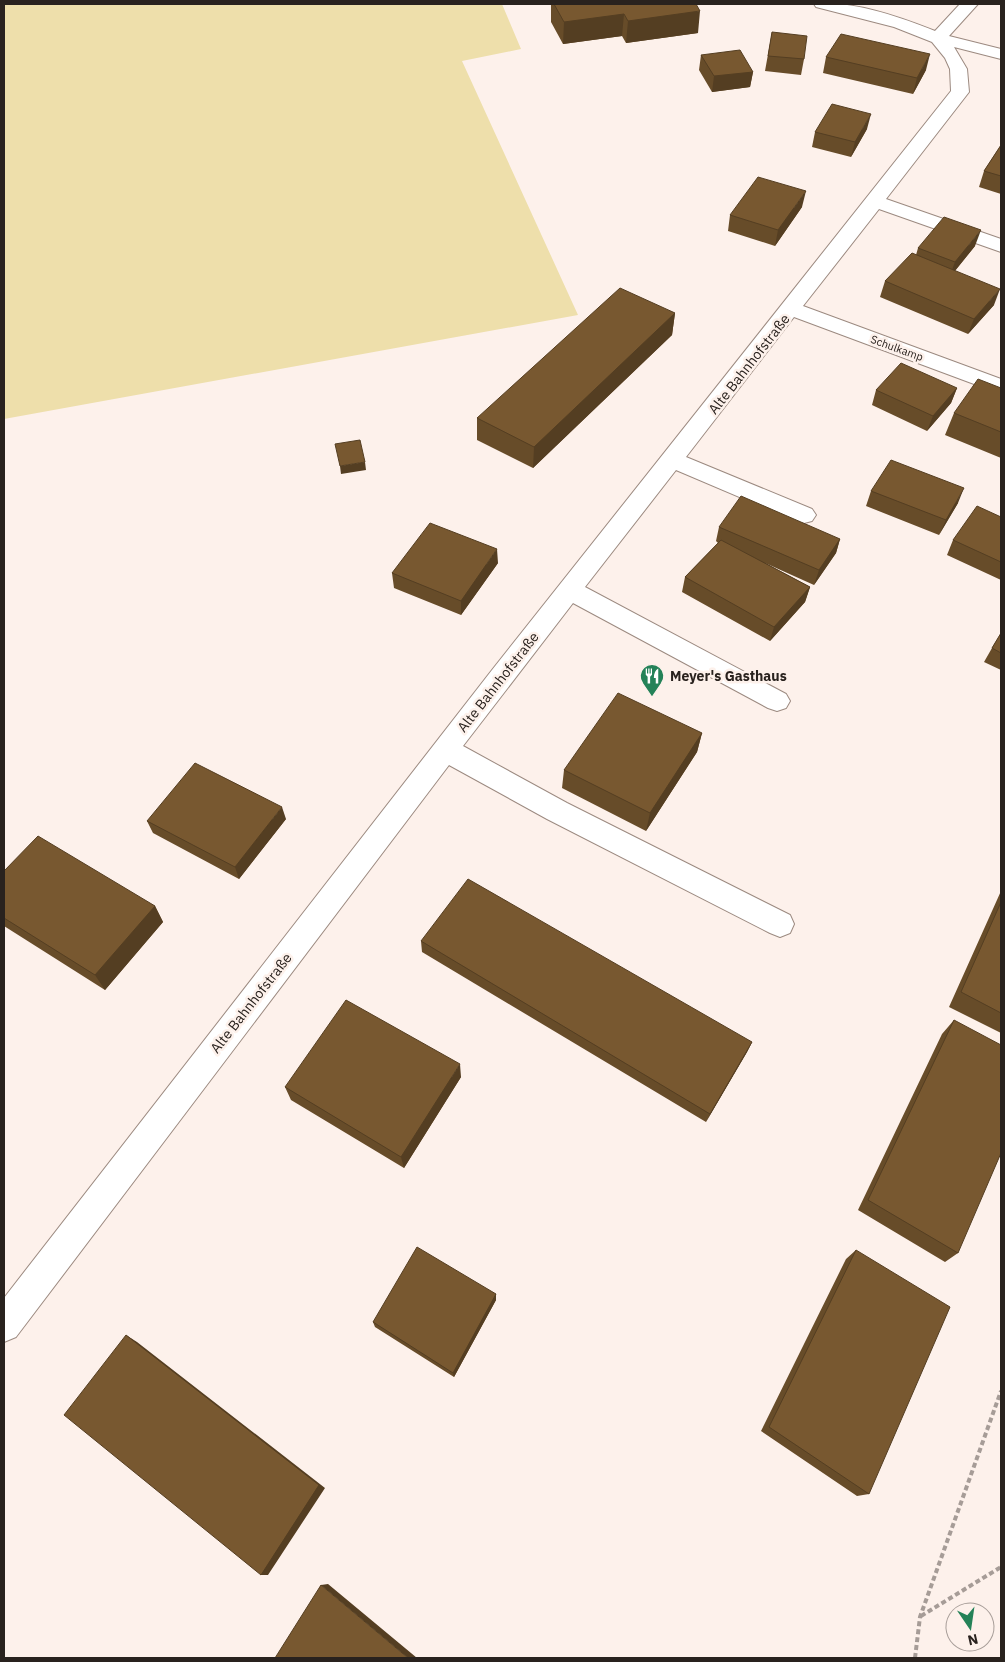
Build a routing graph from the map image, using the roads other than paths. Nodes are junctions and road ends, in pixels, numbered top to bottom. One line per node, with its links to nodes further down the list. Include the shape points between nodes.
1 (822, 4): 3 (street, via 900,23)
2 (970, 4): 3 (street)
3 (938, 38): 4 (street); 5 (street, Alte Bahnhofstraße, via 956,59 962,76 960,92)
4 (1001, 54)
5 (875, 201): 6 (street); 7 (street, Alte Bahnhofstraße)
6 (1001, 246)
7 (792, 309): 8 (street, Schulkamp); 9 (street, Alte Bahnhofstraße)
8 (1001, 387)
9 (673, 460): 10 (street); 11 (street, Alte Bahnhofstraße)
10 (804, 515)
11 (570, 590): 12 (street); 13 (street, Alte Bahnhofstraße)
12 (776, 701)
13 (446, 750): 14 (street, via 557,811); 15 (street, Alte Bahnhofstraße)
14 (780, 924)
15 (4, 1325)

